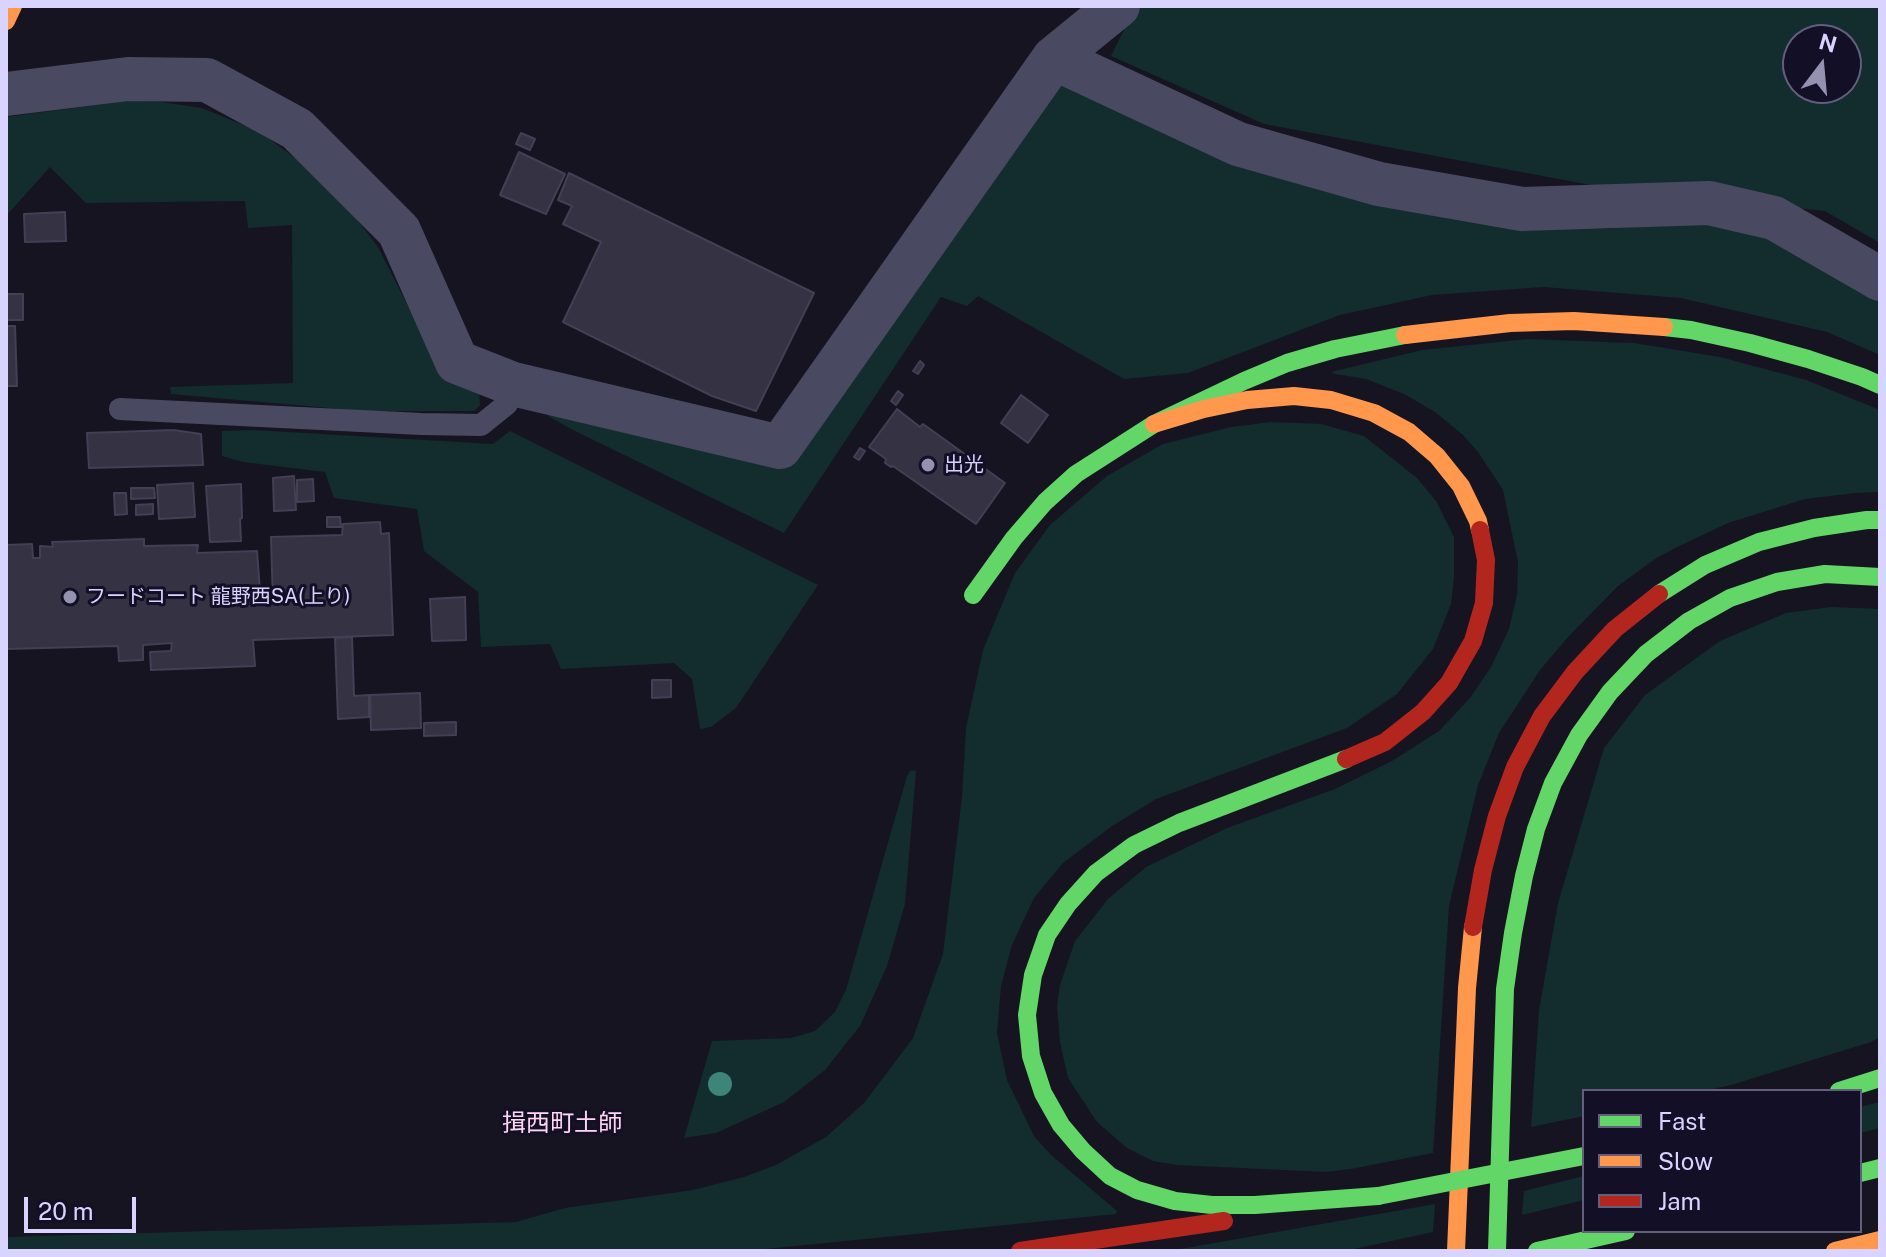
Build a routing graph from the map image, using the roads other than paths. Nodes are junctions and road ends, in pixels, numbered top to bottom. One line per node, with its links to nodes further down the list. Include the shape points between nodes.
1 (13, 6): 3 (main road)
2 (1118, 6): 4 (street)
3 (6, 21)
4 (1054, 58): 6 (street, via 1238,144 1379,184 1522,209 1709,203 1774,218); 7 (street, via 780,447)
5 (6, 94): 7 (street, via 128,79 207,80 297,129 399,231 457,362)
6 (1880, 279)
7 (513, 384): 9 (lane, via 507,404 481,425)
8 (1880, 385): 10 (main road, via 1808,359 1691,330 1574,321 1510,323 1395,336 1335,349 1287,363)
9 (120, 409)
10 (1154, 424): 13 (main road, via 1076,474 1045,502); 17 (main road, via 1247,400 1294,396 1374,413 1409,432 1461,486 1478,521 1486,560 1484,603 1473,641 1449,683 1385,742 1179,823 1134,845 1096,873 1047,935 1027,1015 1031,1056 1061,1125 1110,1176 1137,1190 1212,1205)
11 (1880, 520): 21 (main road, via 1759,542 1705,565 1615,629 1542,716 1497,816 1473,929)
12 (1880, 577): 22 (main road, via 1825,574 1777,582 1730,598 1646,654 1579,735 1536,829 1513,933 1505,989)
13 (973, 595)
14 (1880, 1078): 15 (main road)
15 (1845, 1089)
16 (1582, 1156): 17 (main road, bridge)
17 (1378, 1196): 20 (main road)
18 (1618, 1233): 23 (main road)
19 (1880, 1240): 24 (main road)
20 (1020, 1251)
21 (1456, 1251)
22 (1497, 1251)
23 (1537, 1251)
24 (1835, 1251)

